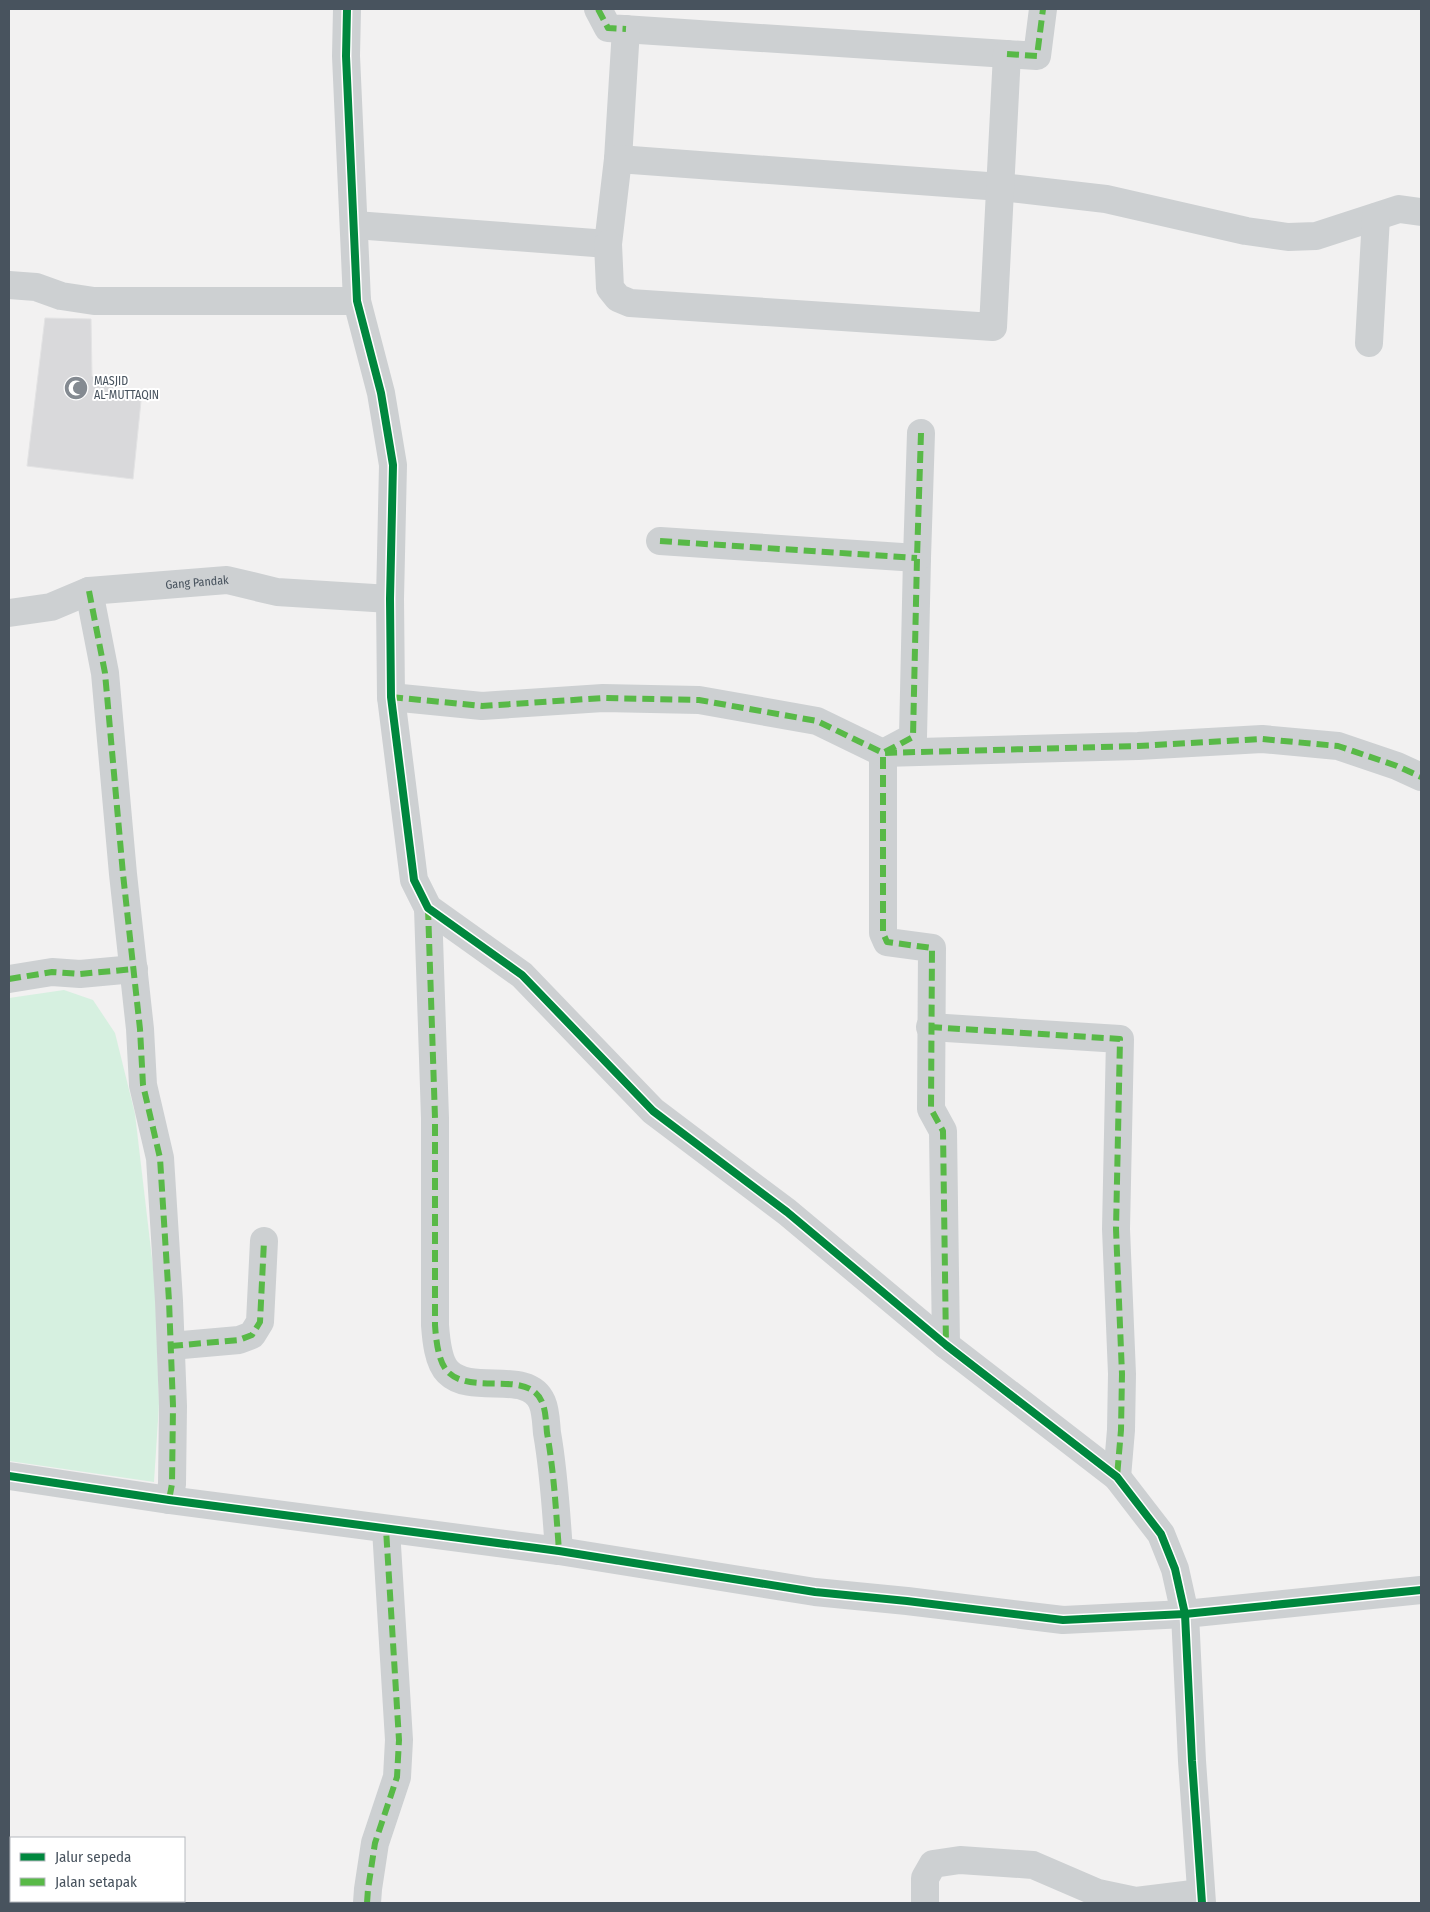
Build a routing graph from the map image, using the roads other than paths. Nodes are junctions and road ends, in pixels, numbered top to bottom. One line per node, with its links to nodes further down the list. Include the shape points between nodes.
1 (347, 9): 10 (street, via 346,56)
2 (598, 9): 4 (street, via 608,28)
3 (1044, 9): 5 (street, via 1037,56)
4 (626, 29): 5 (street); 6 (street)
5 (1007, 54): 7 (street)
6 (618, 158): 7 (street); 11 (street)
7 (1001, 187): 9 (street, via 1106,199 1246,231 1288,237 1316,236); 11 (street, via 993,326 630,303 618,298 610,288)
8 (1421, 212): 9 (street, via 1399,209)
9 (1376, 217): 14 (street)
10 (355, 225): 11 (street); 13 (street)
11 (608, 244)
12 (9, 285): 13 (street, via 36,287 61,296 94,301)
13 (357, 301): 19 (street, via 381,393 393,465)
14 (1368, 343)
15 (922, 433): 17 (street)
16 (660, 541): 17 (street)
17 (916, 558): 22 (street, via 913,738)
18 (89, 591): 19 (street, Gang Pandak, via 227,580 277,592); 20 (street, Gang Pandak, via 51,607); 25 (street, via 105,673)
19 (390, 599): 21 (street)
20 (9, 612)
21 (391, 697): 22 (street, via 482,706 603,698 699,700 817,721); 24 (street, via 414,880)
22 (883, 754): 23 (street, via 1262,739 1338,746); 27 (street, via 883,933 887,942 932,948)
23 (1421, 777)
24 (428, 908): 29 (street, via 522,975 653,1111 787,1212); 35 (street, via 438,1351 447,1372 463,1382 520,1385 532,1390 542,1402 551,1457)
25 (134, 969): 26 (street, via 80,974 52,972); 30 (street, via 144,1085 160,1158)
26 (9, 979)
27 (930, 1027): 29 (street, via 931,1109 942,1131); 32 (street, via 1120,1039 1116,1229 1122,1374)
28 (264, 1242): 30 (street, via 260,1322 252,1336)
29 (946, 1345): 32 (street)
30 (171, 1346): 33 (street, via 173,1444 172,1484)
31 (9, 1476): 33 (street)
32 (1116, 1477): 37 (street, via 1161,1534 1175,1569)
33 (168, 1500): 34 (street)
34 (386, 1529): 35 (street); 39 (street, via 399,1740 397,1777 375,1843)
35 (559, 1551): 37 (street, via 815,1592 1063,1620)
36 (1421, 1590): 37 (street)
37 (1185, 1614): 38 (street)
38 (1202, 1898): 40 (street, via 1136,1900 1098,1894 1033,1865 960,1860 933,1864 925,1878)
39 (367, 1903)
40 (925, 1903)

